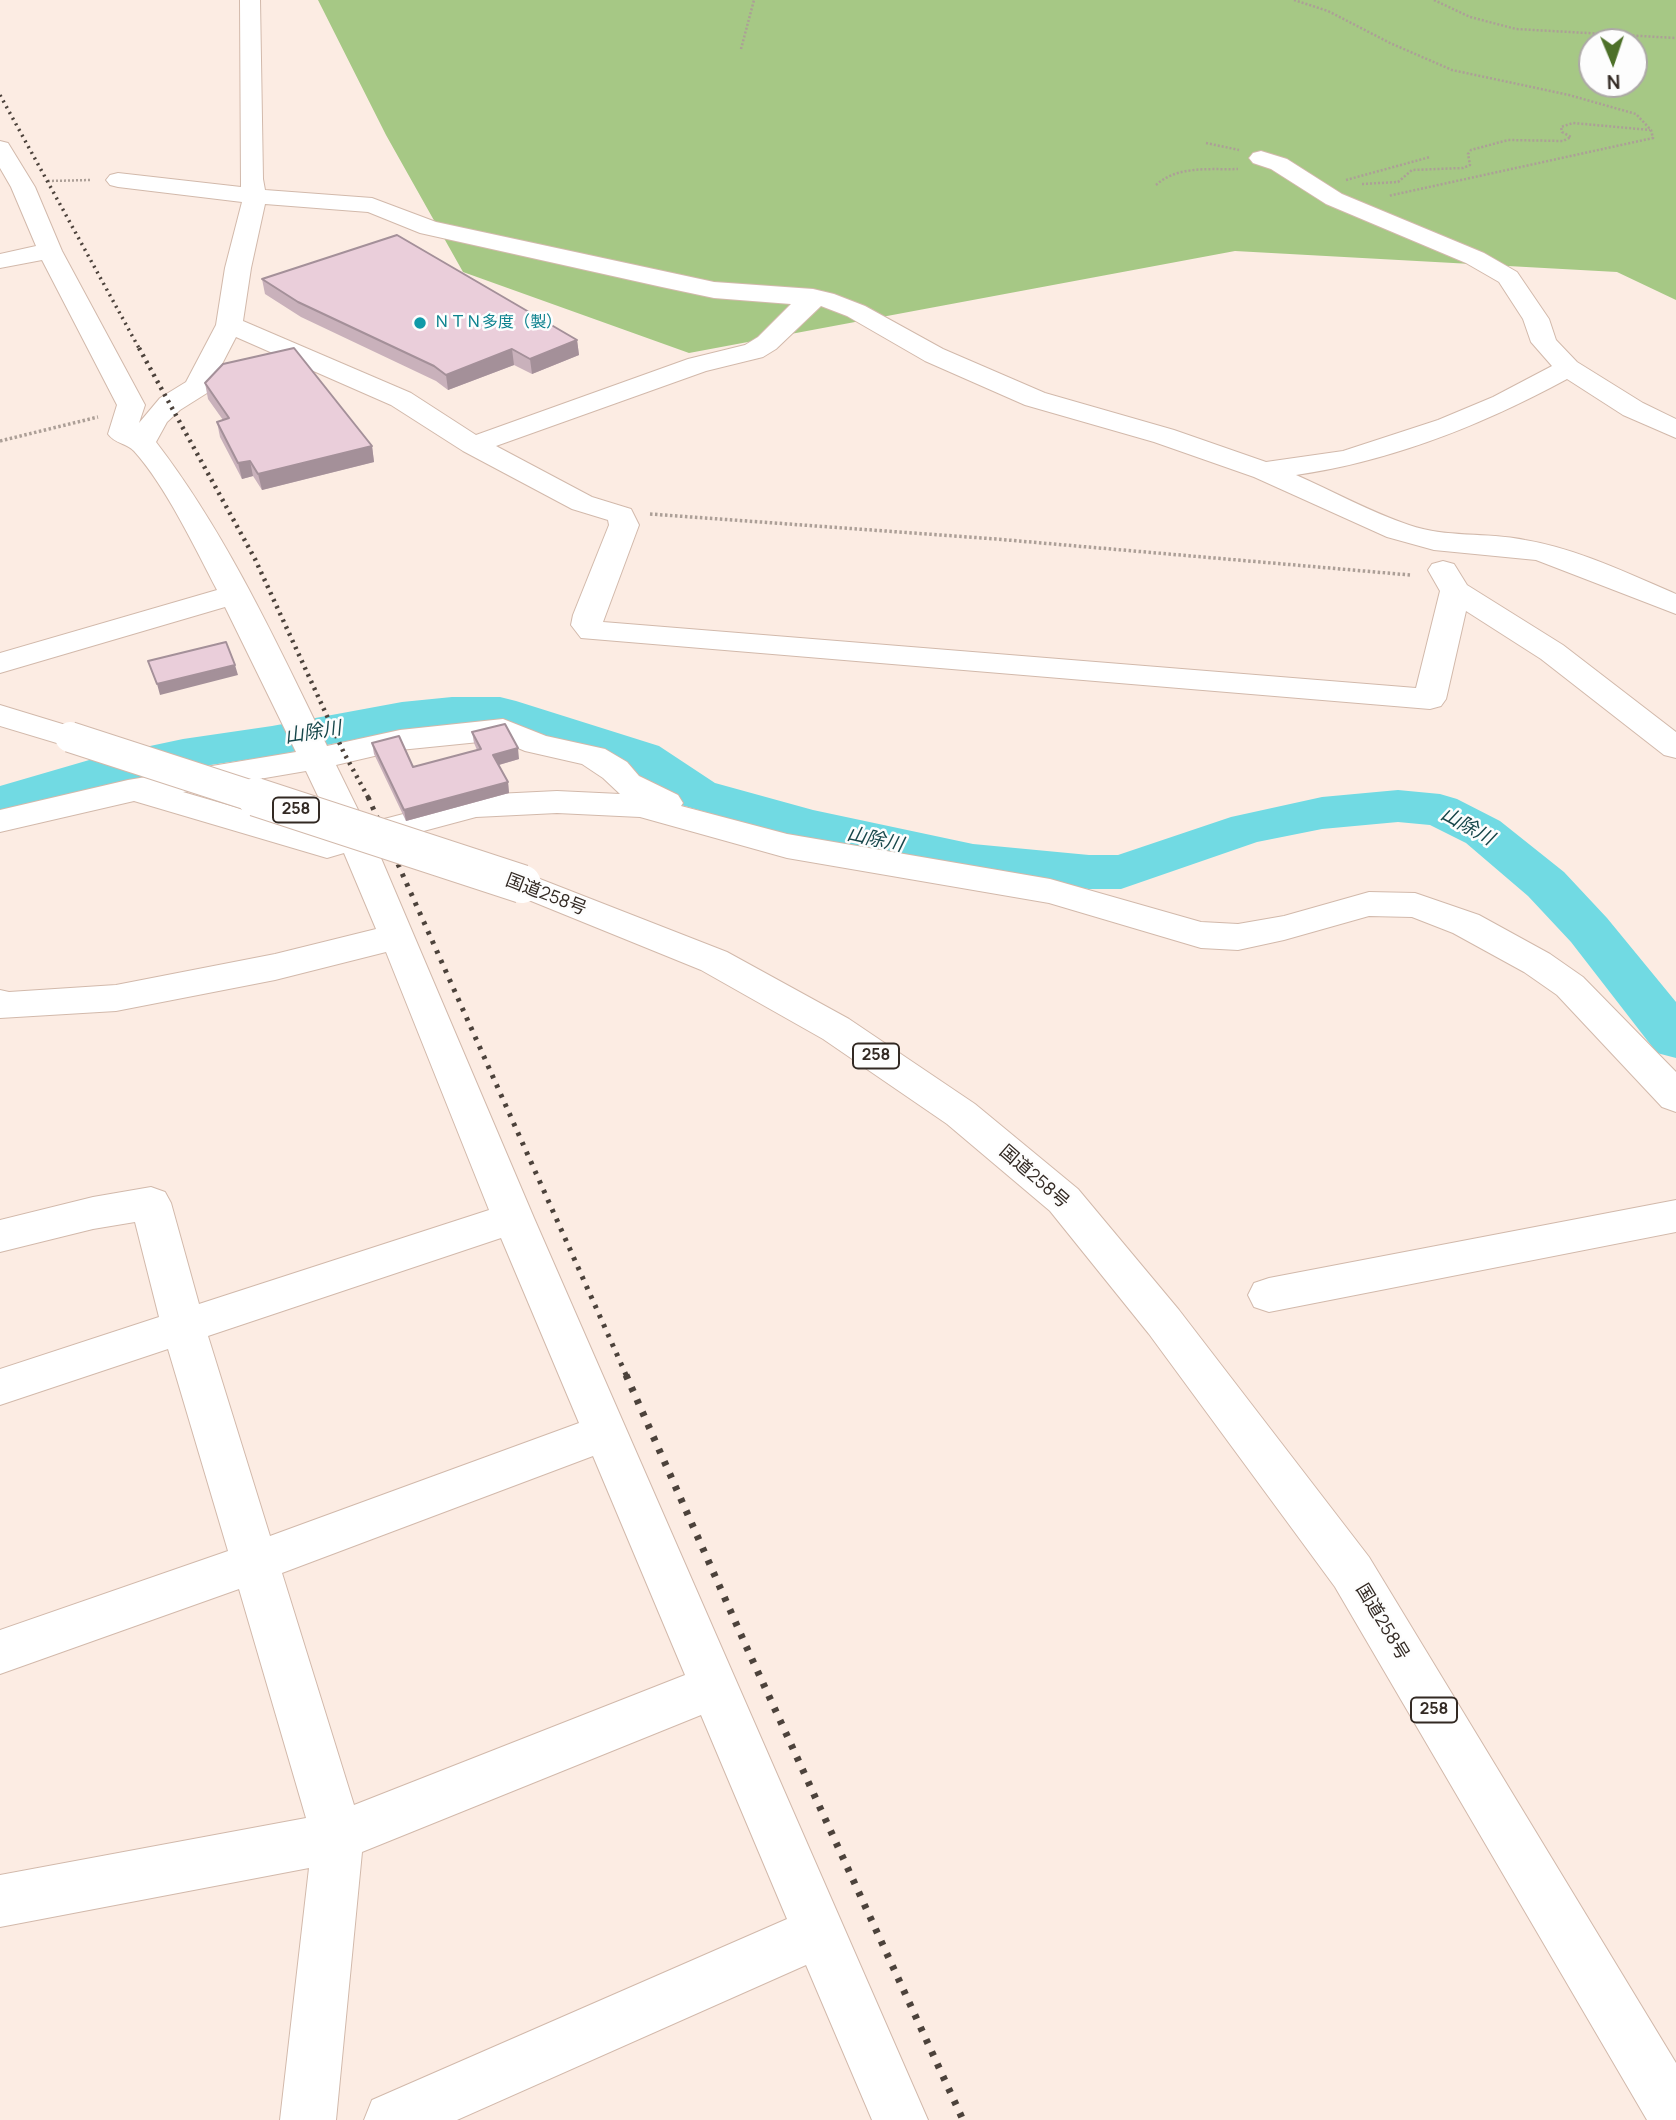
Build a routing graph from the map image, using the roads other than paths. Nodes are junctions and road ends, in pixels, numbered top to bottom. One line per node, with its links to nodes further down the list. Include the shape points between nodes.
1 (250, 0): 5 (main road, via 251,179)
2 (0, 148): 6 (main road, via 23,187)
3 (1261, 158): 10 (main road, via 1279,164 1320,191 1475,258 1508,277 1536,319 1544,342)
4 (118, 180): 5 (main road)
5 (255, 196): 8 (main road, via 372,205 429,228 714,290); 9 (main road)
6 (50, 251): 7 (main road); 12 (main road, via 131,405 122,434)
7 (0, 261)
8 (813, 297): 13 (main road, via 754,351 697,365); 14 (main road, via 856,311 934,355 1035,399)
9 (229, 325): 12 (main road, via 197,387 170,404); 13 (main road, via 401,399)
10 (1568, 368): 11 (main road); 14 (main road, via 1448,426 1347,459)
11 (1676, 430)
12 (142, 442): 17 (main road, via 164,471)
13 (473, 445): 16 (main road, via 582,503 621,514 624,525 588,615 592,631 1430,699)
14 (1264, 471): 15 (main road, via 1397,531)
15 (1434, 541): 16 (main road, via 1445,577); 18 (main road, via 1545,552)
16 (1455, 591): 22 (main road, via 1552,652)
17 (233, 595): 19 (main road); 21 (main road)
18 (1676, 605)
19 (0, 663)
20 (0, 715): 43 (main road, 国道258号 / 258, bridge, via 522,884 714,961 836,1029 961,1114 1064,1200 1164,1322 1352,1572)
21 (308, 742): 23 (main road); 25 (main road, via 400,740 503,729 537,744 593,756 647,796 710,818); 26 (main road)
22 (1676, 748)
23 (136, 790): 24 (main road); 26 (main road, via 327,846)
24 (0, 821)
25 (716, 826): 26 (main road, via 640,806 557,802 476,806); 29 (main road, via 787,846 1050,891 1201,935 1238,937 1369,904 1415,905 1466,924 1570,986)
26 (353, 838): 27 (main road)
27 (396, 937): 28 (main road, via 275,967 116,998); 31 (main road)
28 (0, 1003)
29 (1676, 1097)
30 (1676, 1216): 33 (main road)
31 (513, 1218): 34 (main road); 36 (main road)
32 (0, 1236): 34 (main road, via 150,1203)
33 (1269, 1295)
34 (183, 1326): 35 (main road); 37 (main road)
35 (0, 1387)
36 (606, 1432): 37 (main road); 39 (main road)
37 (255, 1562): 38 (main road); 40 (main road)
38 (0, 1652)
39 (716, 1686): 40 (main road); 42 (main road)
40 (338, 1837): 41 (main road); 44 (main road)
41 (0, 1901)
42 (819, 1932): 45 (main road); 46 (main road)
43 (1676, 2116)
44 (308, 2120)
45 (391, 2120)
46 (900, 2120)

